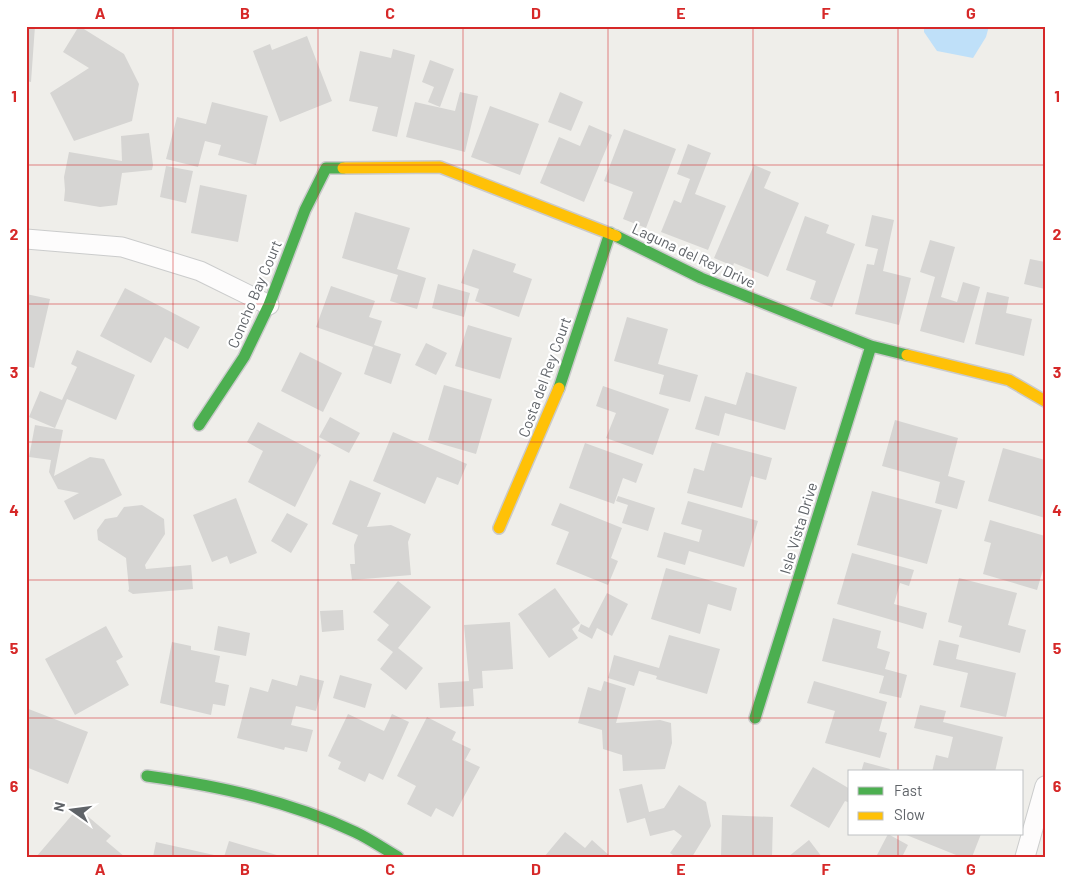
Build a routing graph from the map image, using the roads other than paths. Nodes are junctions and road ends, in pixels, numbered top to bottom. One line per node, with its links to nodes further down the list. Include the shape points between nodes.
1 (326, 168): 2 (street, Laguna del Rey Drive, via 440,168); 4 (street, Concho Bay Court, via 305,210)
2 (610, 233): 5 (street, Laguna del Rey Drive, via 701,278); 8 (street, Costa del Rey Court, via 555,400)
3 (26, 239): 4 (street, via 122,246 200,270)
4 (269, 305): 7 (street, Concho Bay Court, via 244,356)
5 (871, 346): 6 (street, Laguna del Rey Drive, via 1009,380); 9 (street, Isle Vista Drive)
6 (1045, 401)
7 (199, 425)
8 (499, 528)
9 (755, 718)
10 (147, 776): 12 (street, via 232,790 298,809 355,832)
11 (1045, 786): 13 (street)
12 (398, 857)
13 (1025, 857)

